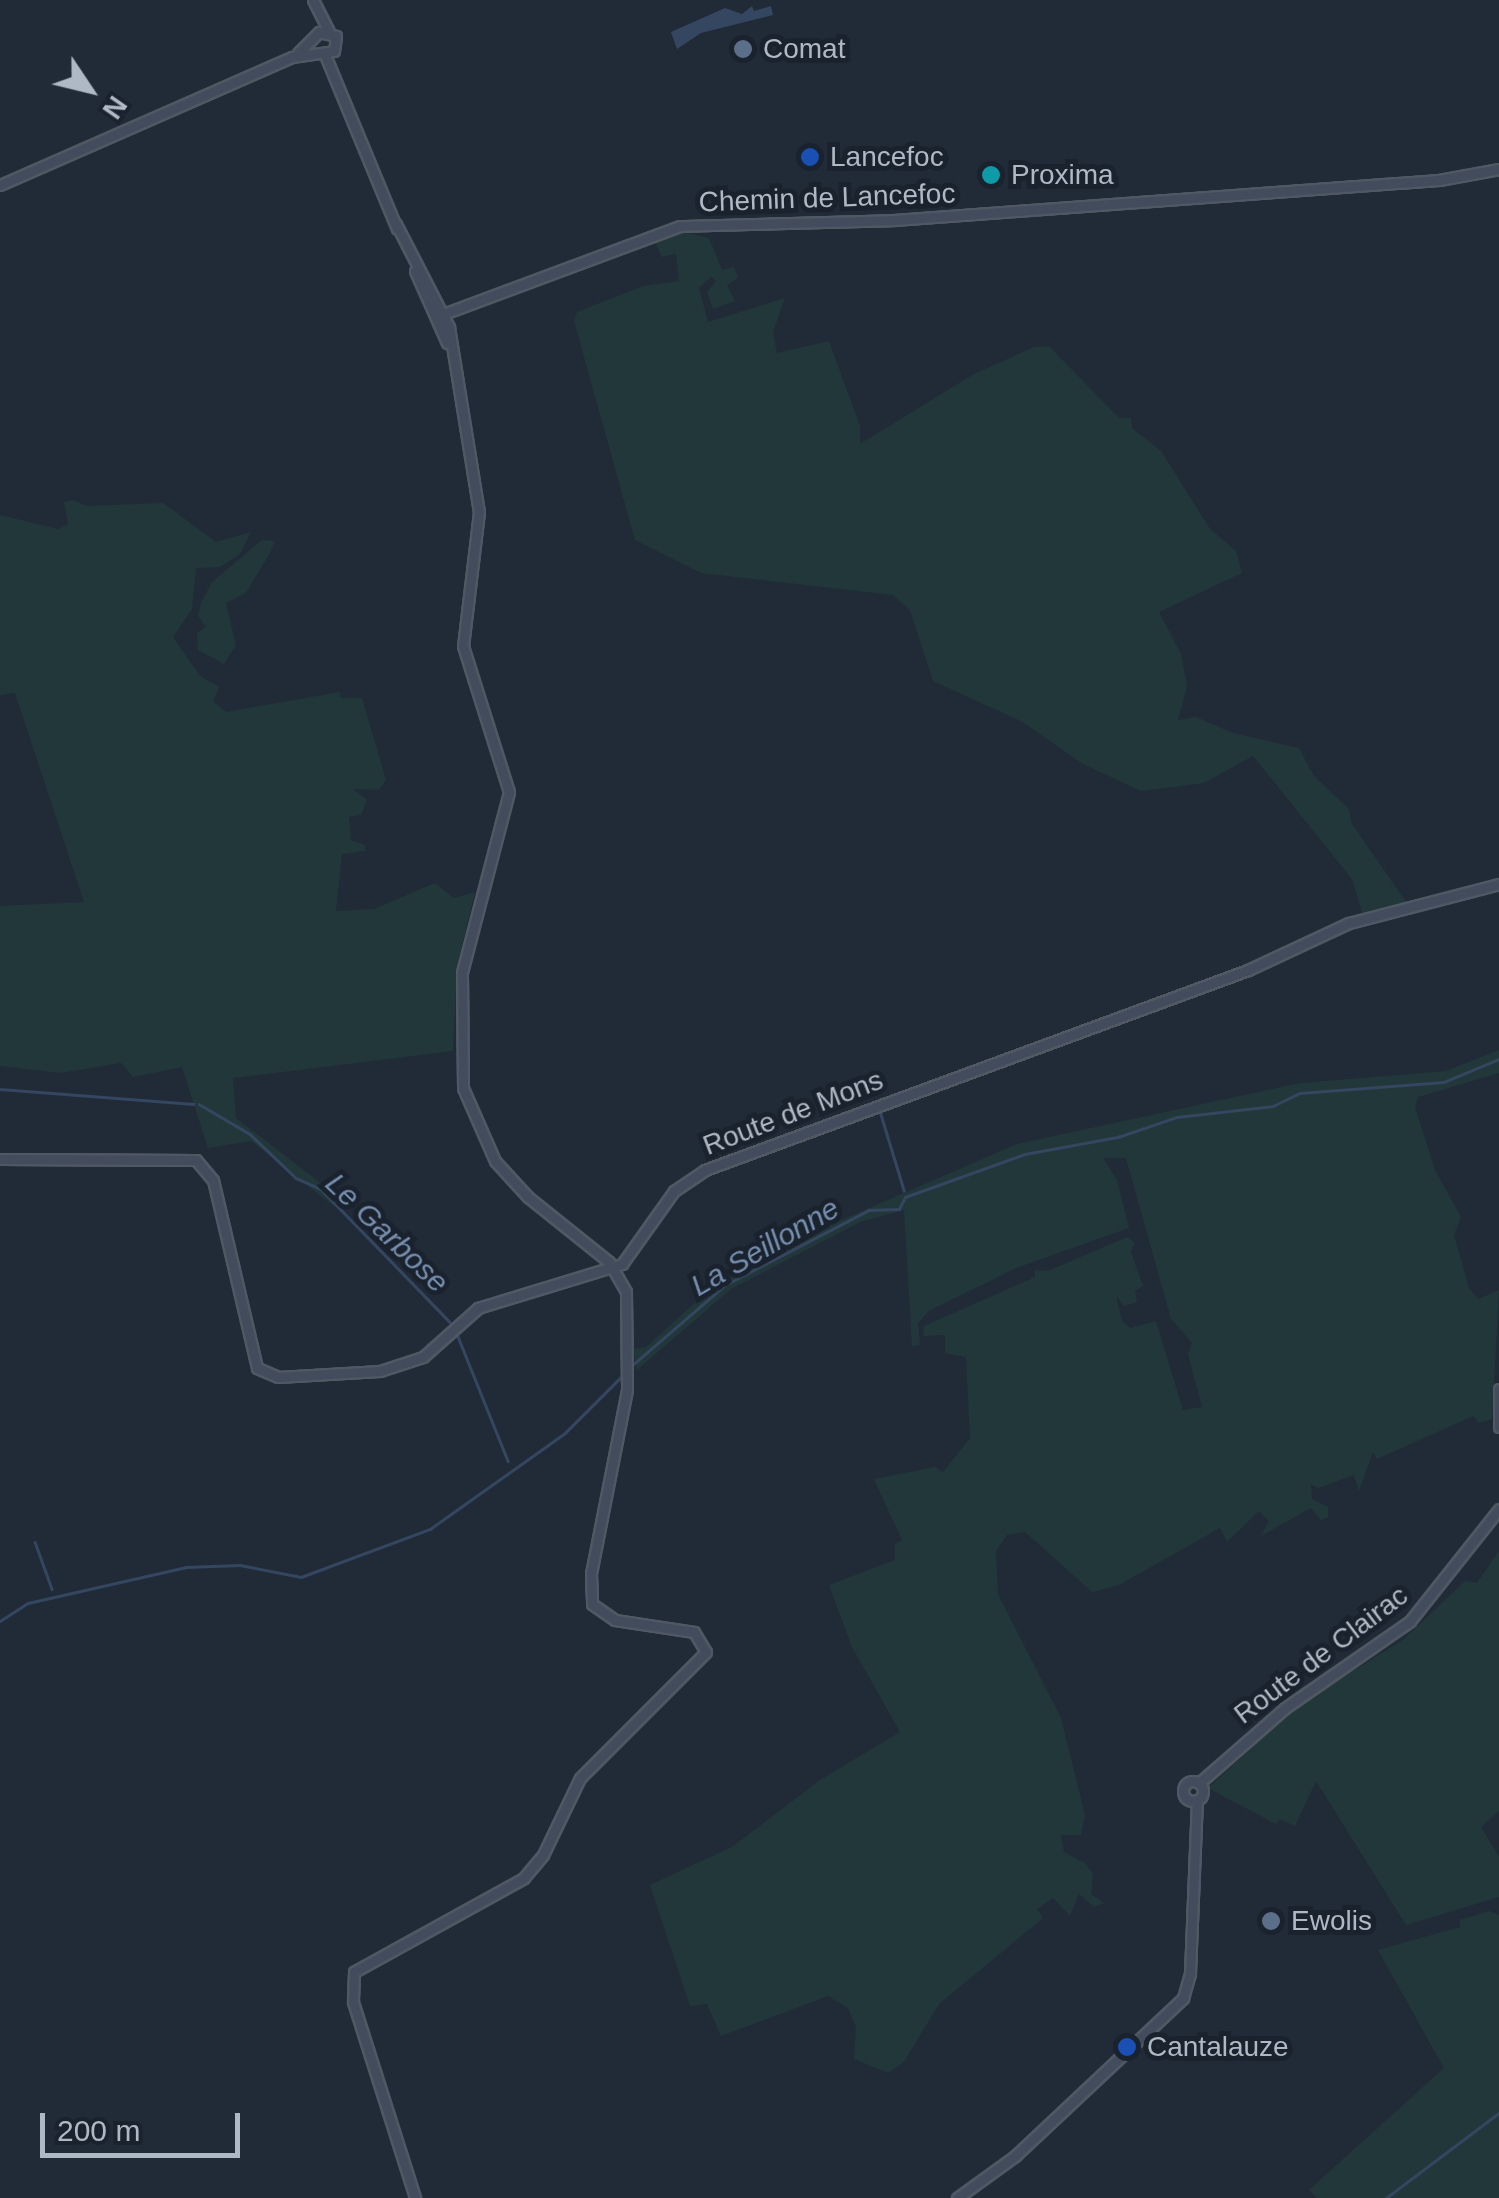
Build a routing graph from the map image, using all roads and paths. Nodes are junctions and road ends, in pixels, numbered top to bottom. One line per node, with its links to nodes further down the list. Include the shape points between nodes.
1 (315, 4): 2 (street)
2 (323, 44): 4 (street); 6 (street, via 396,224)
3 (1499, 170): 5 (street, Chemin de Lancefoc, via 1428,181 894,220 680,226)
4 (0, 185)
5 (471, 308): 6 (street, Chemin de Lancefoc); 7 (street, Chemin de Lancefoc)
6 (441, 314): 7 (street)
7 (446, 328): 10 (street, via 478,512 463,646 509,792 466,949 460,1073 472,1118 495,1161)
8 (1499, 884): 10 (street, Route de Mons, via 1348,924 1248,970 706,1170 674,1191)
9 (0, 1158): 10 (street, via 182,1157 201,1164 215,1188 252,1362 278,1377 405,1365 478,1308)
10 (614, 1267): 16 (street, via 626,1292 628,1388 590,1596 606,1618 694,1632 704,1641 705,1658 580,1778 544,1855 524,1878 354,1972 354,2002)
11 (1499, 1389): 12 (street)
12 (1499, 1427)
13 (1499, 1509): 14 (street, Route de Clairac, via 1410,1621 1285,1708)
14 (1199, 1782): 15 (street, via 1203,1792); 15 (street, via 1184,1786)
15 (1194, 1803): 17 (street, via 1190,1973 1183,1998 1015,2156)
16 (415, 2198)
17 (957, 2198)

